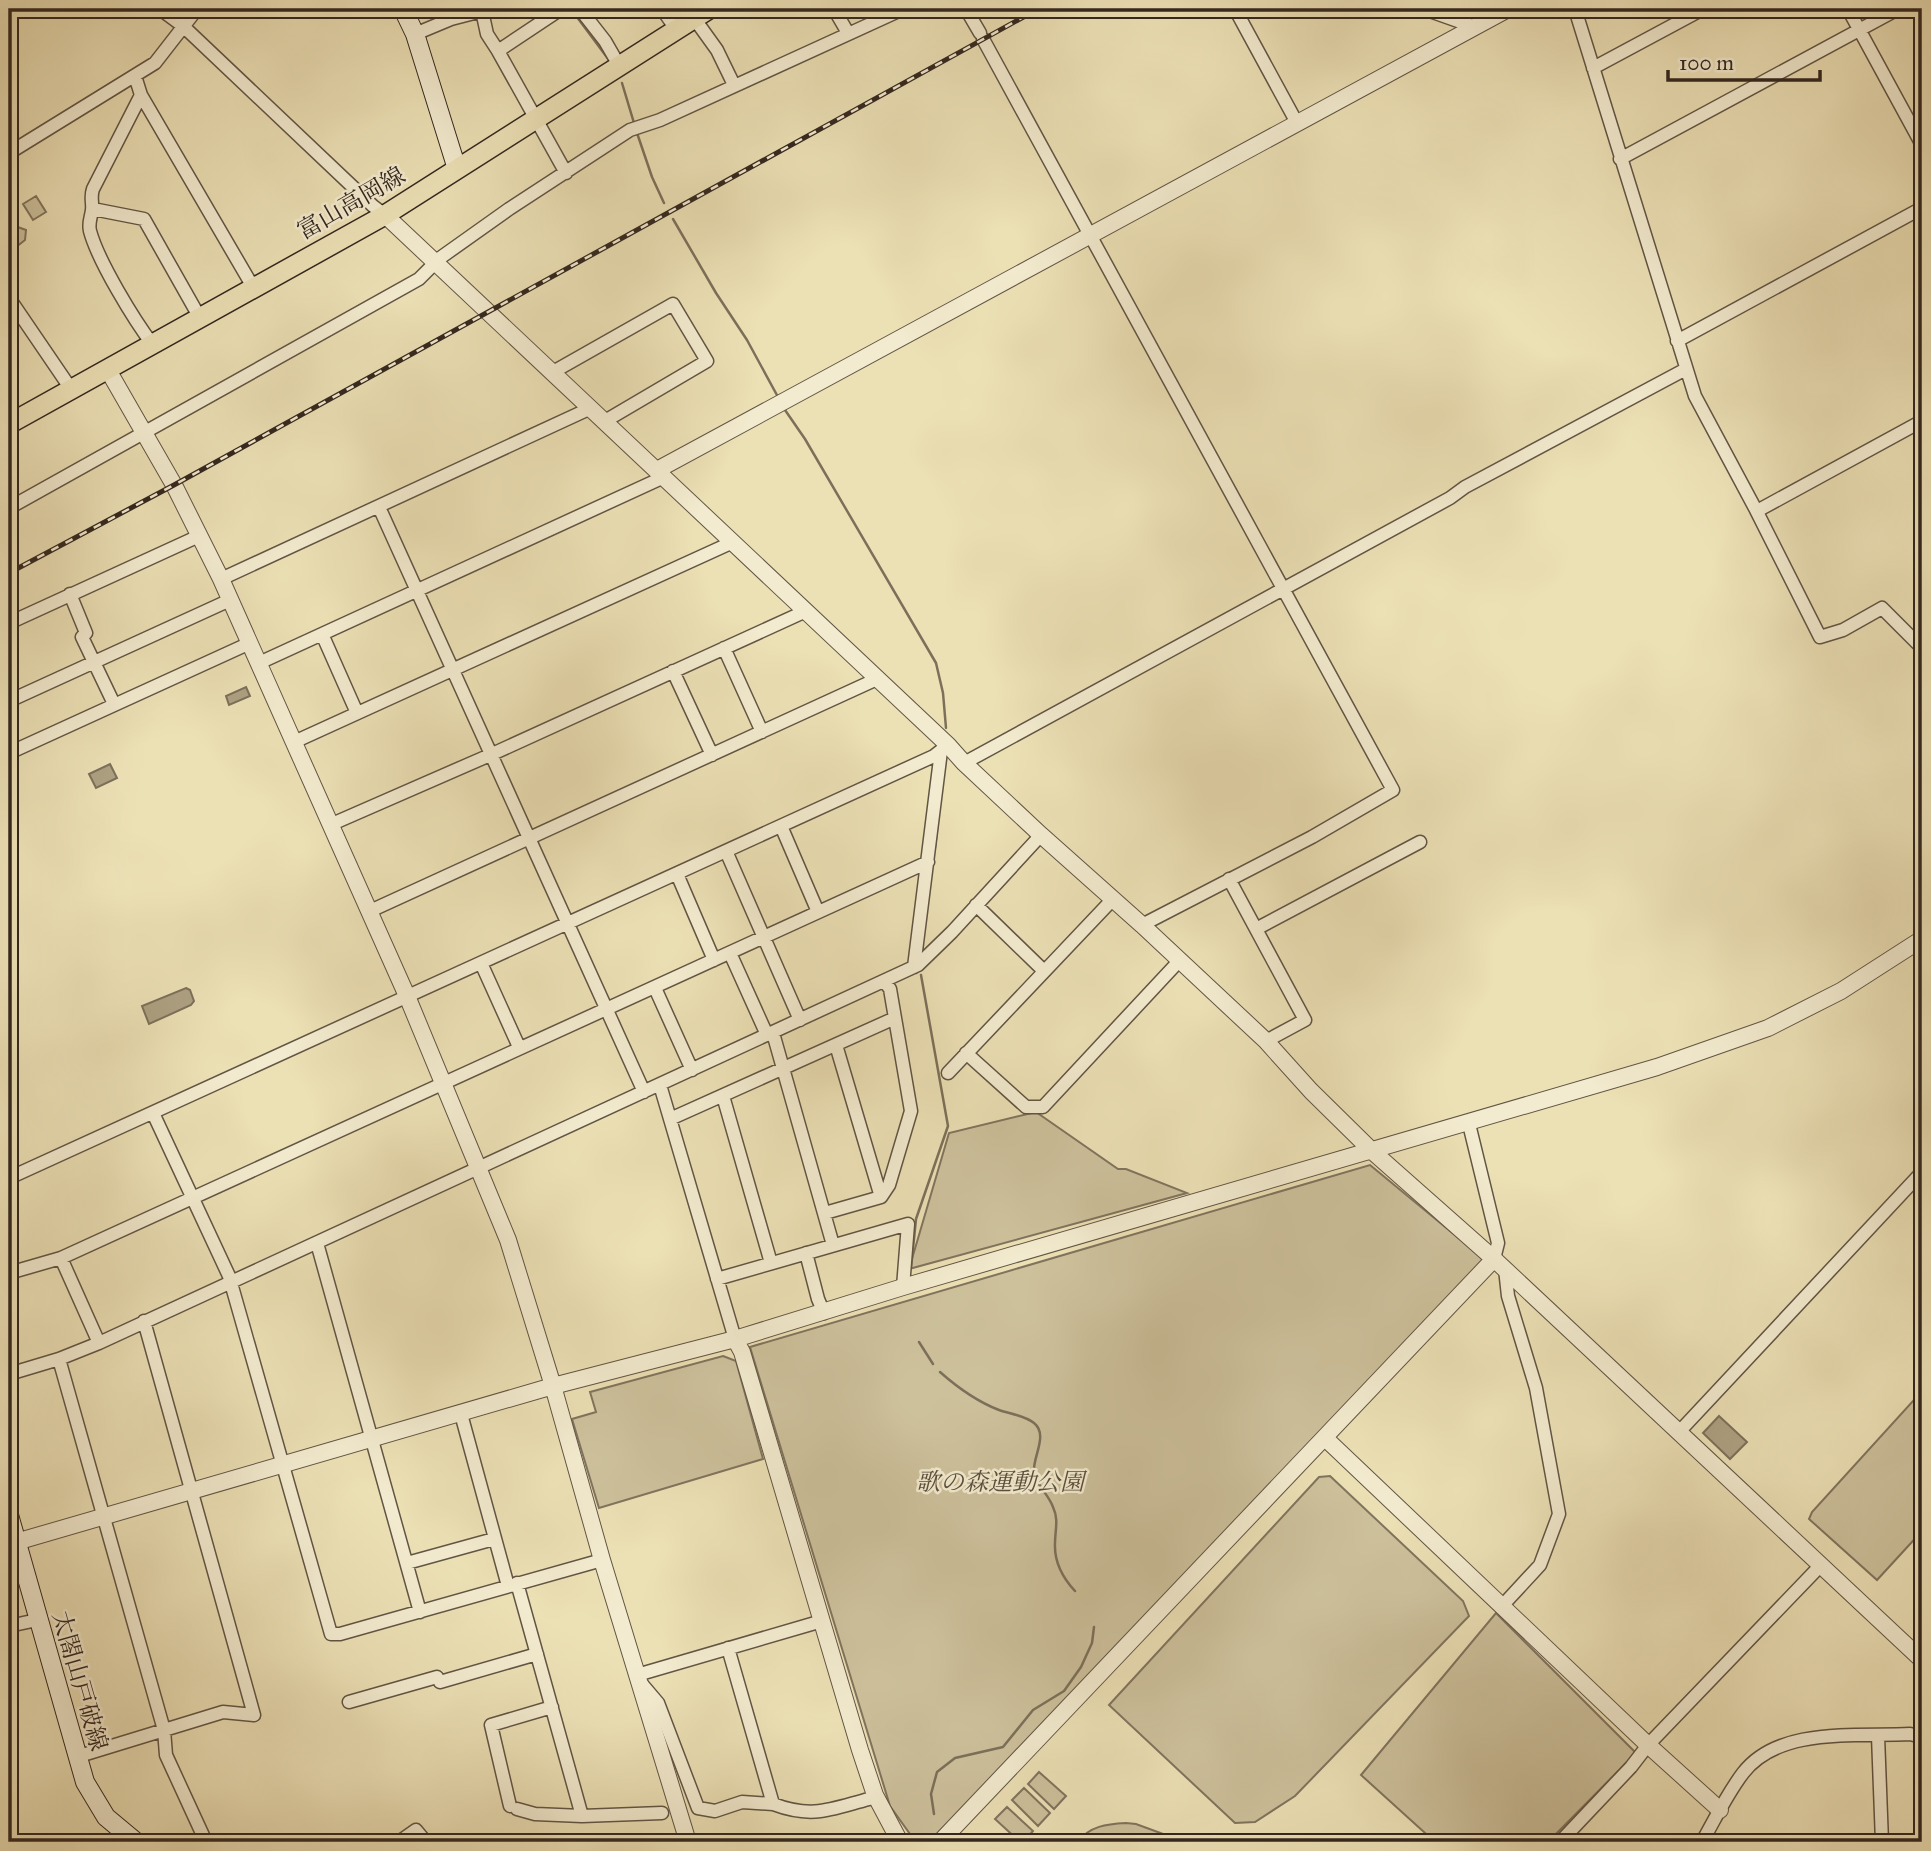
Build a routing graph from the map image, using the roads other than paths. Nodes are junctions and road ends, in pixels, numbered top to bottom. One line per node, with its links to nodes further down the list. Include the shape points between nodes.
1 (160, 9): 18 (street)
2 (197, 9): 18 (street)
3 (402, 9): 23 (main road)
4 (561, 9): 24 (street)
5 (580, 9): 25 (street)
6 (662, 9): 20 (street)
7 (834, 9): 22 (street)
8 (904, 9): 22 (street)
9 (966, 9): 40 (street)
10 (1235, 9): 31 (street)
11 (1424, 9): 19 (street)
12 (1508, 9): 19 (street)
13 (1575, 9): 26 (street)
14 (1703, 9): 26 (street)
15 (1848, 9): 21 (street)
16 (1898, 9): 21 (street)
17 (701, 13): 20 (main road, 富山高岡線); 28 (street)
18 (183, 26): 27 (street, via 155,63); 39 (street)
19 (1475, 27): 31 (street)
20 (676, 29): 25 (main road, 富山高岡線)
21 (1859, 30): 32 (street); 34 (street)
22 (848, 33): 28 (street)
23 (415, 34): 24 (street, via 482,11 487,34); 35 (main road)
24 (498, 51): 30 (street)
25 (620, 66): 30 (main road, 富山高岡線)
26 (1593, 68): 34 (street)
27 (135, 76): 29 (street); 33 (street)
28 (734, 85): 36 (street, via 635,129)
29 (141, 95): 38 (street, via 93,189); 42 (street)
30 (535, 120): 35 (main road, 富山高岡線); 36 (street)
31 (1297, 122): 40 (street)
32 (1922, 145)
33 (9, 153)
34 (1620, 159): 45 (street)
35 (457, 169): 39 (main road, 富山高岡線)
36 (566, 173): 41 (street)
37 (1922, 208): 45 (street)
38 (93, 209): 44 (street, via 144,219); 46 (street, via 89,229 99,256)
39 (385, 215): 41 (street); 42 (main road, 富山高岡線)
40 (1089, 235): 56 (street); 63 (street)
41 (438, 262): 49 (street); 55 (street, via 419,279)
42 (253, 287): 44 (main road, 富山高岡線)
43 (9, 298): 50 (street)
44 (200, 318): 46 (main road, 富山高岡線)
45 (1677, 341): 47 (street)
46 (153, 345): 48 (main road, 富山高岡線)
47 (1686, 369): 59 (street, via 1695,397); 63 (street)
48 (108, 370): 50 (main road, 富山高岡線); 55 (street)
49 (553, 372): 51 (street); 52 (street, via 673,304 707,361)
50 (71, 389): 54 (main road, 富山高岡線)
51 (591, 408): 52 (street); 57 (street)
52 (605, 421): 56 (street)
53 (1922, 421): 59 (street)
54 (9, 424)
55 (144, 432): 58 (street); 60 (street)
56 (661, 473): 61 (street); 64 (street)
57 (379, 507): 62 (street); 64 (street)
58 (9, 509)
59 (1757, 511): 72 (street, via 1820,637 1882,608)
60 (199, 536): 62 (street); 65 (street)
61 (733, 542): 67 (street); 75 (street)
62 (221, 579): 66 (street)
63 (1283, 589): 87 (street); 96 (street, via 1393,790)
64 (416, 591): 69 (street); 75 (street)
65 (70, 594): 68 (street); 73 (street)
66 (230, 600): 70 (street); 73 (street)
67 (806, 611): 71 (street); 77 (street)
68 (9, 623)
69 (322, 634): 74 (street); 80 (street)
70 (250, 643): 74 (street); 79 (street)
71 (724, 648): 76 (street); 81 (street)
72 (1922, 648)
73 (93, 662): 78 (street); 79 (street)
74 (259, 663): 82 (street)
75 (452, 670): 80 (street); 85 (street)
76 (673, 671): 85 (street); 86 (street)
77 (877, 679): 81 (street); 83 (street)
78 (9, 701)
79 (114, 704): 84 (street)
80 (357, 713): 82 (street)
81 (762, 732): 86 (street)
82 (294, 742): 88 (street)
83 (944, 748): 87 (street); 89 (street); 94 (street)
84 (9, 753)
85 (490, 755): 88 (street); 91 (street)
86 (712, 755): 91 (street)
87 (964, 763): 90 (street)
88 (332, 824): 99 (street)
89 (781, 826): 93 (street); 100 (street)
90 (1041, 835): 97 (street); 98 (street)
91 (528, 839): 99 (street); 101 (street)
92 (1420, 842): 103 (street)
93 (726, 851): 95 (street); 104 (street)
94 (928, 862): 100 (street); 110 (street)
95 (677, 874): 101 (street); 107 (street)
96 (1229, 879): 102 (street); 103 (street)
97 (1113, 899): 102 (street); 111 (street)
98 (976, 905): 110 (street); 111 (street)
99 (370, 911): 114 (street)
100 (818, 912): 104 (street)
101 (567, 924): 109 (street); 115 (street)
102 (1142, 925): 108 (street)
103 (1256, 929): 119 (street, via 1305,1020)
104 (763, 938): 106 (street); 117 (street)
105 (1922, 939): 132 (street, via 1840,991 1768,1028)
106 (730, 953): 107 (street); 118 (street)
107 (715, 960): 113 (street)
108 (1180, 960): 119 (street); 122 (street, via 1043,1107 1026,1107)
109 (481, 962): 114 (street); 121 (street)
110 (914, 967): 112 (street)
111 (1044, 971): 122 (street)
112 (884, 981): 116 (street); 117 (street)
113 (655, 988): 115 (street); 124 (street)
114 (408, 996): 126 (street); 130 (street)
115 (606, 1009): 121 (street); 128 (street)
116 (895, 1018): 120 (street); 138 (street, via 911,1111 889,1185)
117 (800, 1020): 118 (street)
118 (770, 1034): 123 (street); 124 (street)
119 (1266, 1041): 133 (street)
120 (836, 1045): 123 (street); 138 (street)
121 (519, 1047): 126 (street)
122 (966, 1053): 125 (street)
123 (784, 1069): 129 (street); 139 (street)
124 (692, 1070): 127 (street)
125 (948, 1073)
126 (444, 1083): 134 (street); 137 (street)
127 (660, 1085): 128 (street); 131 (street)
128 (644, 1092): 134 (street)
129 (723, 1096): 131 (street); 144 (street)
130 (153, 1113): 136 (street); 137 (street)
131 (670, 1119): 147 (street)
132 (1469, 1124): 133 (street); 145 (street)
133 (1372, 1151): 145 (street); 149 (street)
134 (479, 1167): 140 (street); 156 (street, via 508,1240)
135 (1922, 1172): 158 (street)
136 (9, 1178)
137 (192, 1197): 143 (street); 148 (street)
138 (881, 1197): 139 (street)
139 (825, 1213): 141 (street)
140 (317, 1243): 148 (street); 160 (street)
141 (833, 1245): 142 (street); 149 (street, via 908,1224)
142 (806, 1253): 144 (street); 150 (street)
143 (61, 1258): 146 (street); 153 (street)
144 (771, 1262): 147 (street)
145 (1500, 1264): 158 (street); 159 (street); 171 (street, via 1536,1388 1559,1514 1540,1565)
146 (9, 1271)
147 (717, 1279): 152 (street)
148 (229, 1283): 151 (street); 161 (street)
149 (903, 1287): 150 (street)
150 (824, 1312): 152 (street)
151 (144, 1321): 153 (street); 162 (street)
152 (735, 1339): 156 (street); 174 (street)
153 (99, 1343): 154 (street)
154 (59, 1359): 155 (street); 164 (street)
155 (9, 1374)
156 (553, 1386): 157 (street); 167 (street)
157 (461, 1414): 160 (street); 165 (street)
158 (1679, 1432): 169 (street)
159 (1325, 1438): 171 (street); 198 (street)
160 (370, 1441): 161 (street); 168 (street)
161 (282, 1466): 162 (street); 172 (street, via 331,1634)
162 (192, 1491): 164 (street); 182 (street, via 254,1714 223,1712)
163 (9, 1515): 166 (main road, 太閤山戸破線)
164 (103, 1517): 166 (street); 182 (street)
165 (494, 1539): 168 (street); 170 (street)
166 (13, 1543): 173 (main road, 太閤山戸破線)
167 (602, 1560): 170 (street); 179 (street)
168 (407, 1563): 172 (street)
169 (1821, 1565): 178 (street); 185 (street)
170 (513, 1584): 172 (street); 177 (street)
171 (1503, 1605): 185 (street)
172 (420, 1612)
173 (37, 1620): 175 (street); 186 (main road, 太閤山戸破線)
174 (822, 1621): 176 (street); 187 (street)
175 (9, 1626)
176 (729, 1648): 179 (street); 188 (street)
177 (537, 1654): 180 (street); 181 (street)
178 (1922, 1660)
179 (639, 1679): 188 (street, via 658,1703 698,1808 715,1811 742,1802); 196 (street)
180 (349, 1702)
181 (552, 1707): 191 (street); 191 (street, via 491,1725 513,1808)
182 (164, 1730): 186 (street); 193 (street, via 166,1755)
183 (1878, 1736): 184 (street); 189 (street, via 1820,1736 1766,1752 1744,1771); 201 (street)
184 (1922, 1737)
185 (1648, 1745): 189 (street); 199 (street)
186 (76, 1757): 192 (main road, 太閤山戸破線, via 101,1810)
187 (875, 1795): 188 (street, via 815,1814); 197 (street)
188 (773, 1804)
189 (1720, 1810): 200 (street)
190 (662, 1813): 191 (street)
191 (582, 1816)
192 (136, 1842)
193 (206, 1842)
194 (399, 1842): 195 (street, via 416,1830)
195 (426, 1842)
196 (688, 1842)
197 (900, 1842)
198 (940, 1842)
199 (1560, 1842)
200 (1702, 1842)
201 (1882, 1842)

